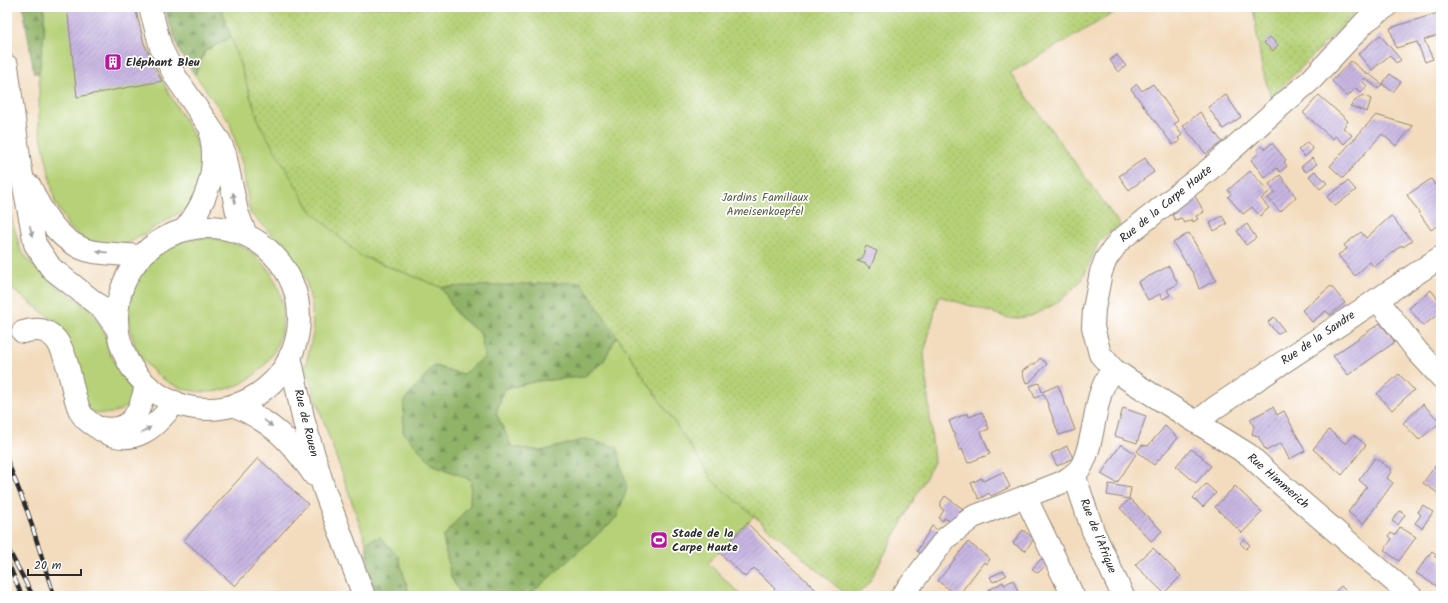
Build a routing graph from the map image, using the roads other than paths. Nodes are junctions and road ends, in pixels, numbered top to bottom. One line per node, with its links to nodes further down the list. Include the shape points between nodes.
1 (150, 7): 4 (street, via 161,48 175,76)
2 (1386, 7): 14 (street, Rue de la Carpe Haute, via 1366,20 1311,80 1111,250 1097,290 1093,327 1100,354)
3 (7, 66): 5 (street)
4 (209, 126): 6 (street, via 213,145 210,181 204,201); 7 (street, one-way to 4, via 234,200 225,154)
5 (20, 165): 8 (street, one-way to 5, via 94,252 74,245 62,236 49,222 36,201); 11 (street, one-way to 11, via 35,244 51,268 102,309)
6 (184, 230): 7 (street, via 220,227); 8 (street, via 166,237)
7 (246, 235): 13 (street, via 273,254 292,284 298,306 298,325)
8 (141, 256): 11 (street, via 128,274 120,293 117,309)
9 (1441, 258): 10 (street, Rue de la Sandre)
10 (1377, 299): 15 (street); 19 (street, Rue de la Sandre)
11 (118, 330): 16 (street, via 125,356)
12 (23, 332): 20 (street, via 44,331 58,343 64,353 81,414)
13 (290, 356): 18 (street, via 269,385); 22 (street, Rue de Rouen, via 304,422)
14 (1113, 369): 19 (street, Rue Himmerich); 21 (street, via 1104,383 1082,466)
15 (1441, 377)
16 (146, 385): 17 (street, via 161,396); 20 (street, via 142,404 136,416 115,429)
17 (176, 402): 18 (street, via 198,408); 20 (street, one-way to 17, via 109,434 129,438 153,426)
18 (234, 405): 22 (street, Rue de Rouen, one-way to 22, via 260,417 285,436)
19 (1197, 422): 28 (street, Rue Himmerich, via 1249,454)
20 (97, 428)
21 (1074, 474): 23 (street, via 1064,482); 27 (street, Rue de l'Afrique, via 1094,531)
22 (324, 490): 24 (street, Rue de Rouen)
23 (1026, 498): 25 (street, via 973,518 946,538); 26 (street)
24 (364, 596)
25 (902, 596)
26 (1074, 596)
27 (1123, 596)
28 (1410, 596)

